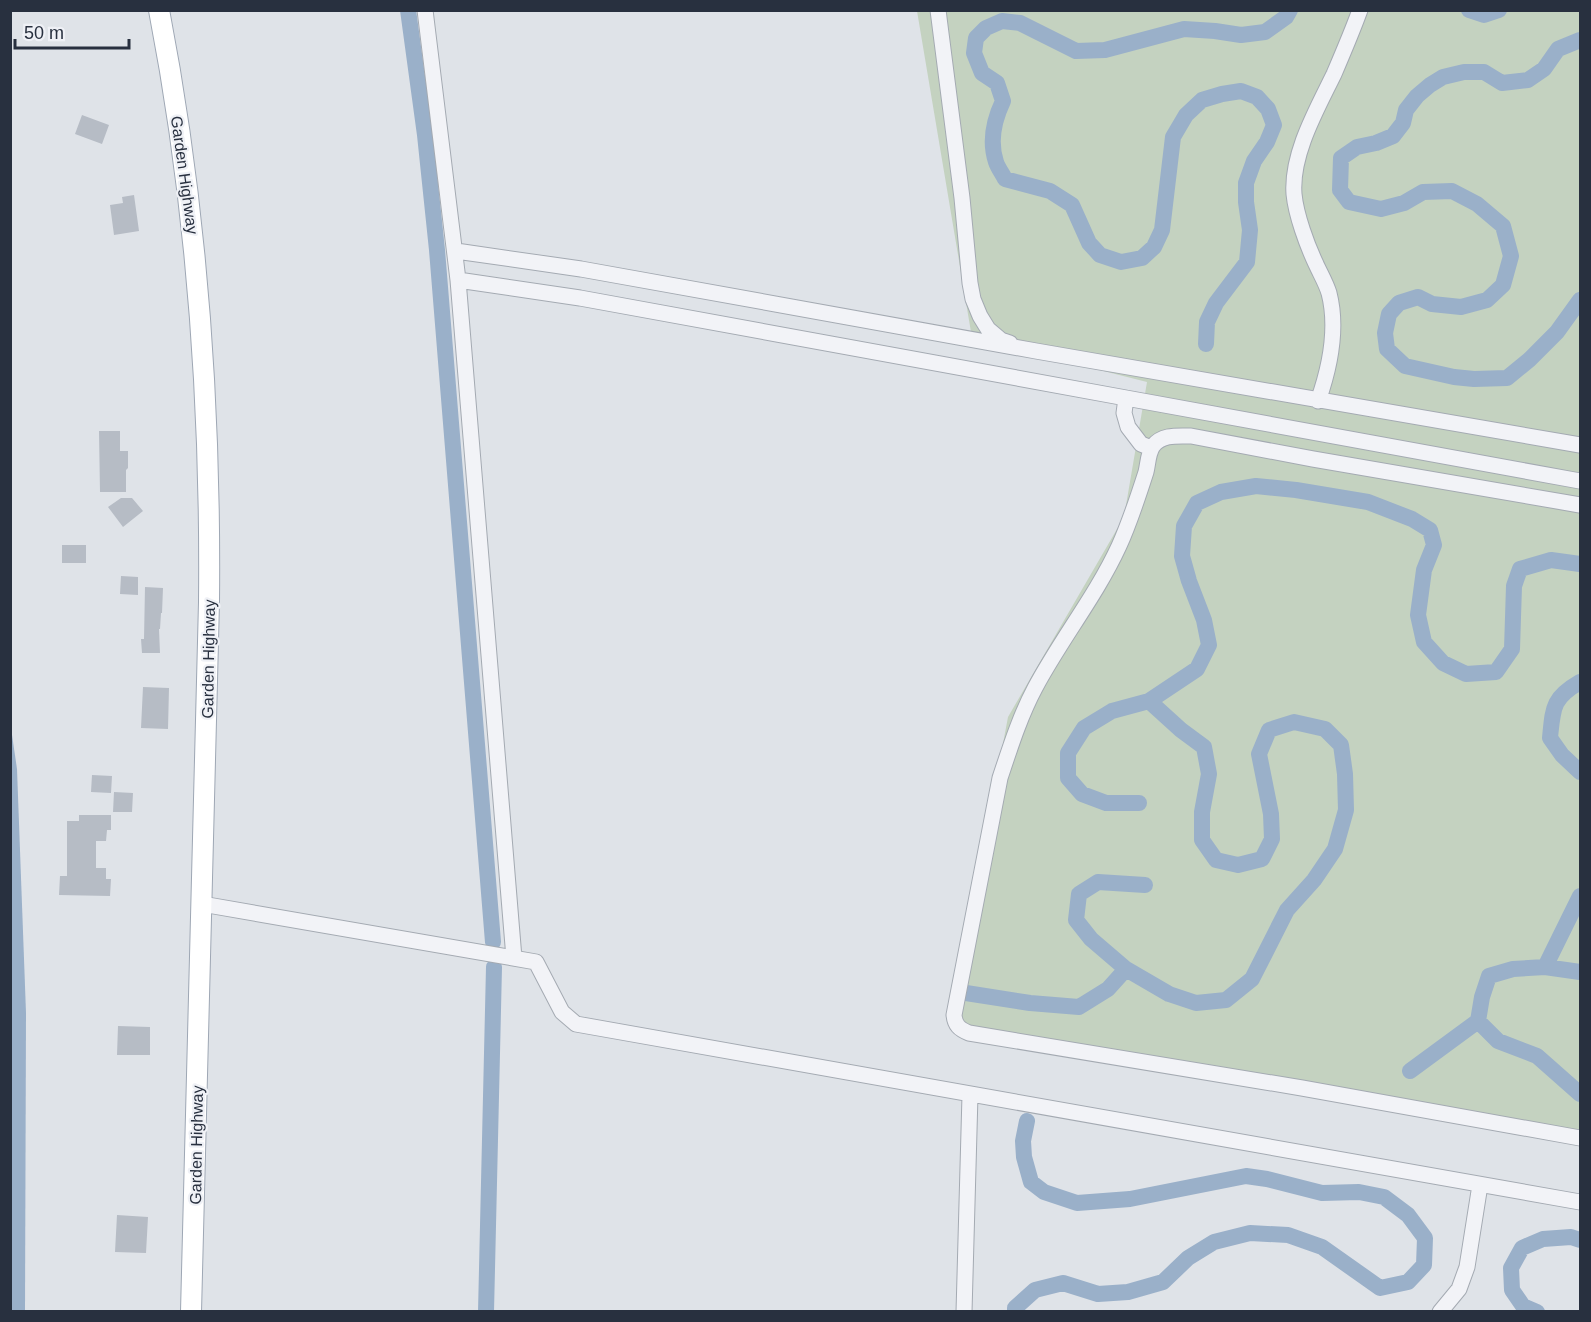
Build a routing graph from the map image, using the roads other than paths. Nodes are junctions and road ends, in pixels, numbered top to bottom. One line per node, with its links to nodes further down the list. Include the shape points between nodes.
1 (159, 10): 14 (main road, Garden Highway, via 190,204 206,402 210,592)
2 (425, 10): 5 (lane)
3 (938, 10): 7 (lane, via 973,299 988,329 1001,340)
4 (1360, 10): 9 (lane, via 1296,163 1294,194 1302,228 1329,292 1333,325 1328,372)
5 (456, 251): 6 (lane); 7 (lane, via 581,269)
6 (458, 280): 8 (lane, via 580,298); 15 (lane)
7 (1036, 351): 9 (lane)
8 (1126, 398): 11 (lane, via 1124,413 1128,427 1141,444); 12 (lane)
9 (1318, 401): 10 (lane)
10 (1581, 445)
11 (1151, 448): 13 (lane, via 1172,436 1191,436); 17 (lane, via 1130,522 1118,548 1035,688 1008,753 955,1002 955,1023 969,1033)
12 (1581, 481)
13 (1581, 505)
14 (202, 904): 15 (lane); 20 (main road, Garden Highway)
15 (514, 958): 16 (lane, via 536,962 562,1012 576,1024)
16 (970, 1095): 18 (lane); 21 (lane)
17 (1581, 1138)
18 (1480, 1185): 19 (lane); 22 (lane, via 1467,1267 1460,1289)
19 (1581, 1202)
20 (191, 1311)
21 (964, 1311)
22 (1440, 1311)

